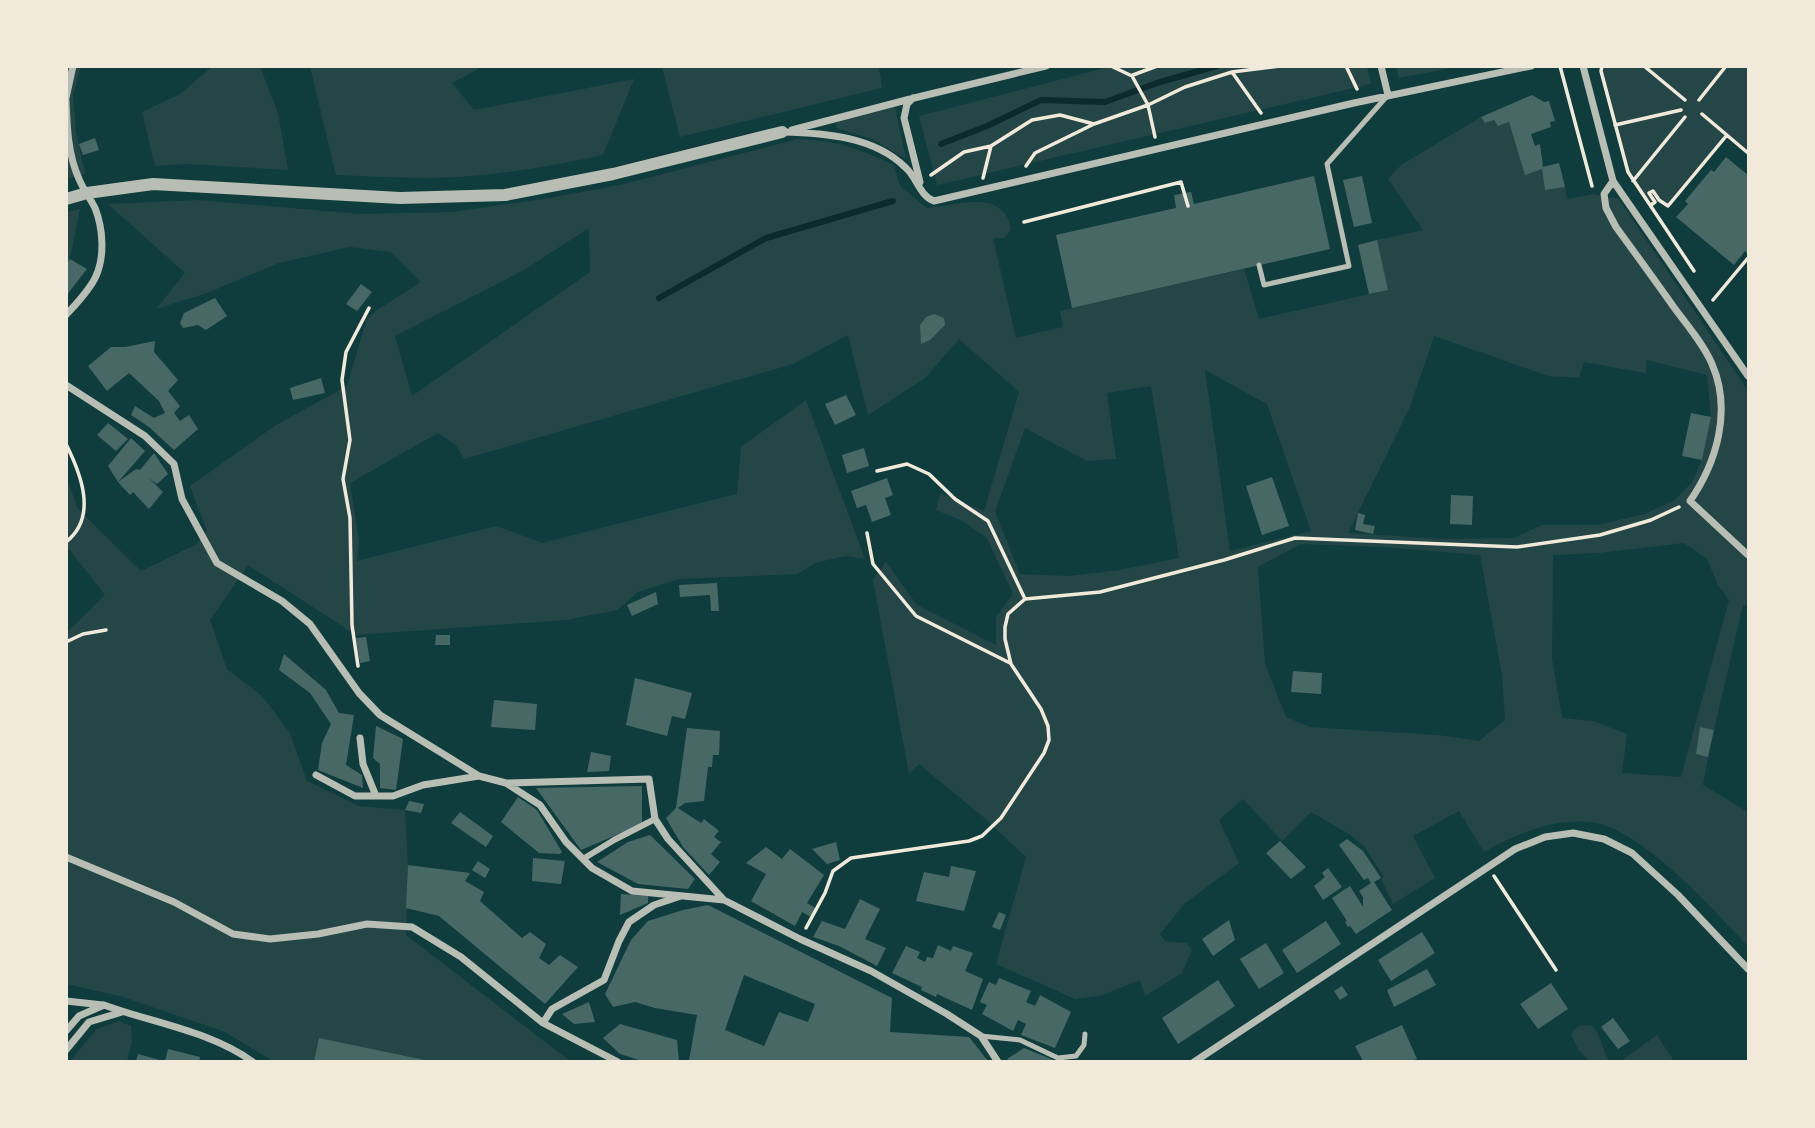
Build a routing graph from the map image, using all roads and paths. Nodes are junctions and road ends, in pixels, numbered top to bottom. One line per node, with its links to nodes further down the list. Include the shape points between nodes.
1 (73, 66): 18 (street)
2 (1046, 66): 17 (street)
3 (1111, 66): 15 (path)
4 (1157, 66): 15 (path)
5 (1280, 66): 14 (path)
6 (1346, 66): 21 (path, via 1357,88)
7 (1381, 66): 16 (street)
8 (1531, 66): 16 (street)
9 (1560, 66): 39 (path)
10 (1583, 66): 35 (street)
11 (1602, 66): 28 (path)
12 (1644, 66): 19 (path)
13 (1726, 66): 20 (path)
14 (1232, 72): 22 (path); 26 (path)
15 (1132, 75): 22 (path)
16 (1388, 95): 21 (street); 47 (lane, via 1327,164 1349,266 1264,285)
17 (914, 98): 29 (street); 34 (street, via 907,104 904,118)
18 (66, 99): 40 (street, via 73,162)
19 (1685, 100)
20 (1699, 100)
21 (1354, 103): 26 (street)
22 (1148, 105): 27 (path); 32 (path)
23 (1681, 110): 28 (path)
24 (1702, 114): 30 (path)
25 (1685, 117): 36 (path)
26 (1269, 123): 32 (street)
27 (1094, 124): 31 (path, via 1060,115 1041,118); 37 (path, via 1035,153)
28 (1615, 125): 36 (path)
29 (782, 132): 40 (street, via 505,195 400,198 153,184); 41 (street, via 827,134 864,143 900,162)
30 (1727, 135): 33 (path); 44 (path, via 1668,206 1653,191 1649,194 1655,202)
31 (991, 146): 34 (path, via 964,152); 38 (path)
32 (1157, 149): 37 (street)
33 (1748, 153)
34 (919, 179): 41 (street)
35 (1613, 181): 52 (street); 56 (street, via 1604,194 1616,227 1712,362 1719,382 1718,443 1705,480)
36 (1633, 181): 44 (path)
37 (1016, 182): 38 (street)
38 (980, 190): 41 (street, via 934,201)
39 (1594, 191)
40 (87, 193): 42 (street); 51 (street, via 100,223 102,245 96,276)
41 (924, 194)
42 (66, 199)
43 (1188, 205): 45 (path, via 1181,182)
44 (1650, 206): 48 (path)
45 (1024, 222)
46 (1748, 258): 49 (path, via 1713,300)
47 (1259, 265)
48 (1699, 279)
49 (1706, 289)
50 (369, 308): 64 (path, via 346,352 342,380 350,440 344,479 351,517 352,625)
51 (66, 314)
52 (1748, 376)
53 (66, 385): 67 (street, via 145,436 174,464 182,499 217,563 282,601 310,624 380,715)
54 (66, 444): 58 (path, via 78,468 86,510 75,535)
55 (877, 471): 60 (path, via 907,464 929,474 988,521)
56 (1690, 501): 59 (street); 60 (path, via 1651,520 1600,535 1517,547 1295,538 1100,592)
57 (867, 533): 63 (path, via 873,564 916,616)
58 (66, 542)
59 (1748, 555)
60 (1024, 599): 63 (path, via 1008,614 1005,627)
61 (106, 629): 62 (path)
62 (66, 642)
63 (1011, 664): 76 (path, via 1041,709 1049,740 1002,818 969,841 851,858 833,871)
64 (358, 671)
65 (360, 738): 69 (street, via 363,764)
66 (316, 775): 69 (street, via 355,796)
67 (479, 776): 68 (street); 69 (street)
68 (506, 782): 70 (street, via 649,779); 72 (street, via 540,804)
69 (376, 796)
70 (655, 819): 72 (street); 75 (street)
71 (66, 857): 82 (street, via 174,902 233,934 270,939 367,924 412,927 461,957)
72 (583, 859): 74 (street, via 632,891)
73 (1488, 867): 77 (street, via 1545,837 1573,834 1604,839 1632,853); 78 (path); 90 (street)
74 (685, 895): 75 (street); 82 (street, via 654,905 629,922 604,980 552,1009)
75 (724, 900): 76 (street)
76 (800, 939): 85 (street, via 871,971)
77 (1748, 969)
78 (1556, 970)
79 (66, 1001): 80 (street)
80 (104, 1005): 81 (street); 83 (street, via 79,1016)
81 (123, 1012): 86 (street, via 89,1022); 87 (street, via 197,1035)
82 (542, 1023): 88 (street)
83 (66, 1031)
84 (1084, 1034): 85 (lane, via 1084,1045 1076,1056 1058,1058 1020,1040)
85 (981, 1035): 89 (street)
86 (66, 1050)
87 (253, 1062)
88 (618, 1062)
89 (998, 1062)
90 (1195, 1062)

